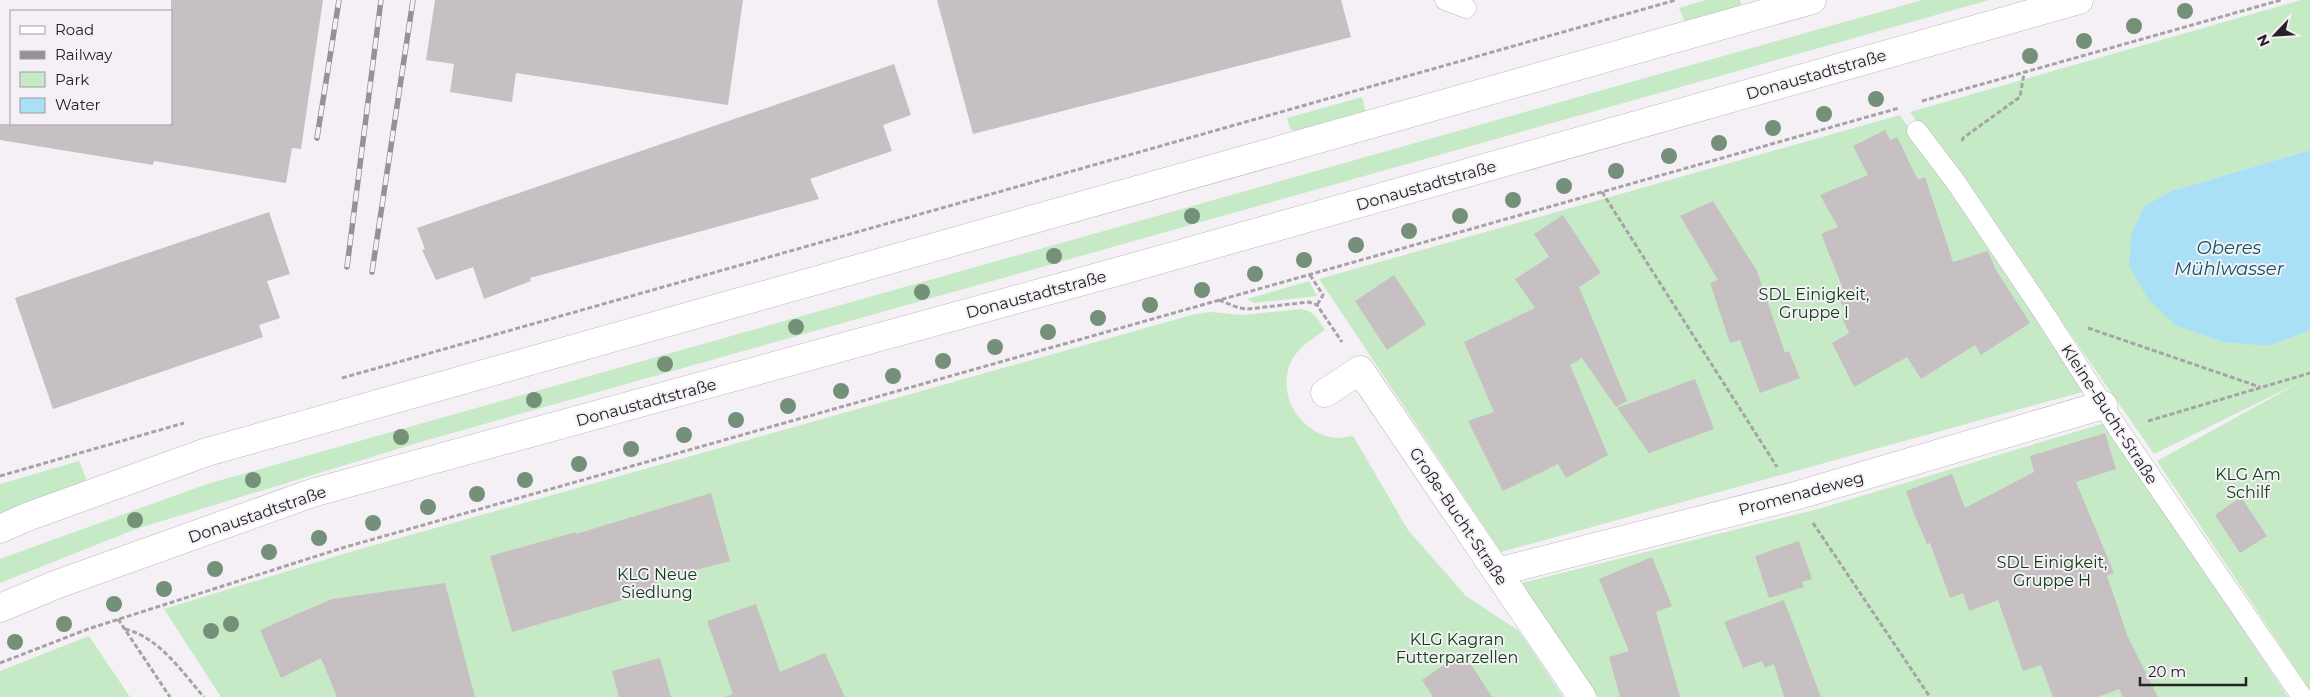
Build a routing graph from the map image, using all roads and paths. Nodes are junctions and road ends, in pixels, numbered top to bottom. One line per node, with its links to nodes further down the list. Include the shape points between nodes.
1 (1445, 0): 6 (lane)
2 (1676, 0): 19 (path)
3 (1812, 0): 27 (main road, via 207,452)
4 (2079, 0): 29 (main road, Donaustadtstraße, via 1127,270 312,493 55,585)
5 (2281, 0): 7 (path)
6 (1466, 8)
7 (2024, 73): 8 (path); 11 (path, via 2020,97 1963,138)
8 (1920, 102)
9 (1902, 107): 12 (path)
10 (1917, 131): 11 (lane, Kleine-Bucht-Straße)
11 (1955, 181): 16 (lane, Kleine-Bucht-Straße)
12 (1602, 192): 13 (path); 26 (path)
13 (1310, 275): 14 (path); 15 (path, via 1323,295)
14 (1219, 300): 15 (path, via 1248,309 1309,302); 30 (path, via 342,548)
15 (1318, 305): 17 (path)
16 (2044, 313): 20 (path); 22 (lane, Kleine-Bucht-Straße)
17 (1360, 370): 21 (main road); 28 (main road, Große-Bucht-Straße)
18 (2310, 373): 20 (path)
19 (338, 379)
20 (2260, 387): 24 (path)
21 (1325, 393)
22 (2103, 405): 24 (lane, Kleine-Bucht-Straße); 26 (main road, Promenadeweg)
23 (188, 422): 25 (path)
24 (2119, 430): 37 (lane, Kleine-Bucht-Straße)
25 (0, 476)
26 (1795, 496): 28 (main road, Promenadeweg); 36 (path)
27 (0, 529)
28 (1497, 572): 35 (main road, Große-Bucht-Straße)
29 (0, 608)
30 (118, 619): 31 (path); 32 (path)
31 (125, 629): 33 (path); 34 (path, via 153,640)
32 (0, 663)
33 (170, 697)
34 (204, 697)
35 (1582, 697)
36 (1930, 697)
37 (2302, 697)

